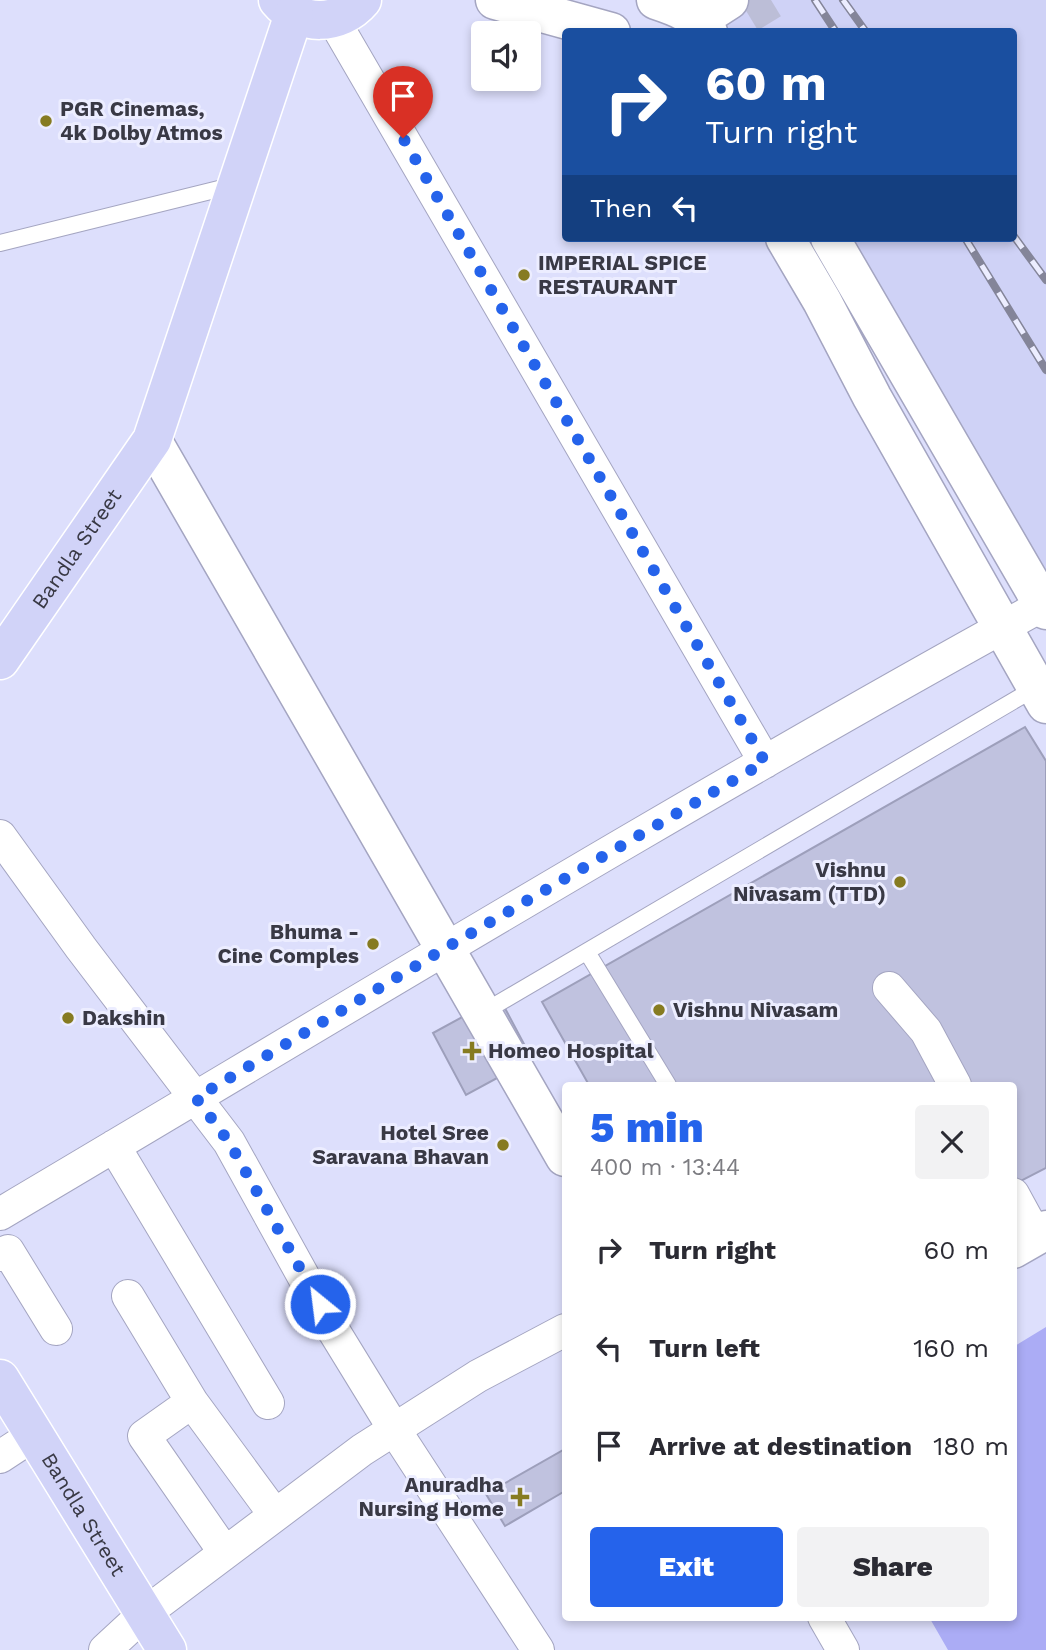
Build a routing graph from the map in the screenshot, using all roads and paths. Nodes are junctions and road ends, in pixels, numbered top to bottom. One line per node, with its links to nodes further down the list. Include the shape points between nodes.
1 (495, 0): 6 (street)
2 (656, 0): 5 (street)
3 (286, 7): 4 (main road, via 306,19); 7 (main road, Bandla Street)
4 (348, 9): 16 (street)
5 (721, 19)
6 (596, 28)
7 (237, 185): 10 (lane); 11 (main road, Bandla Street)
8 (787, 242): 13 (street)
9 (832, 242): 12 (street)
10 (0, 243)
11 (152, 440): 14 (main road, Bandla Street); 18 (street)
12 (1044, 608): 13 (street)
13 (1004, 626): 15 (street); 16 (street)
14 (0, 660)
15 (1041, 696): 19 (lane)
16 (765, 762): 18 (street)
17 (0, 836): 24 (street)
18 (444, 949): 21 (street); 24 (street)
19 (587, 951): 21 (lane); 22 (lane)
20 (889, 988): 23 (street, via 926,1031)
21 (482, 1013): 26 (street)
22 (666, 1082)
23 (953, 1082)
24 (196, 1098): 25 (street); 37 (street, via 229,1142)
25 (114, 1146): 28 (street); 36 (street)
26 (562, 1152)
27 (1017, 1203): 29 (street)
28 (0, 1214)
29 (1032, 1238)
30 (0, 1255): 32 (street, via 8,1251)
31 (128, 1296): 35 (street)
32 (56, 1329)
33 (562, 1332): 37 (street, via 478,1376)
34 (0, 1379): 38 (main road, Bandla Street)
35 (192, 1402): 40 (street); 41 (street, via 144,1436)
36 (268, 1403)
37 (394, 1429): 40 (street); 46 (street)
38 (34, 1434): 39 (street); 42 (main road, Bandla Street)
39 (0, 1457)
40 (275, 1515): 41 (street)
41 (225, 1553): 42 (street)
42 (144, 1614): 44 (street); 45 (main road, Bandla Street)
43 (826, 1621): 47 (street)
44 (105, 1650)
45 (167, 1650)
46 (538, 1650)
47 (843, 1650)

